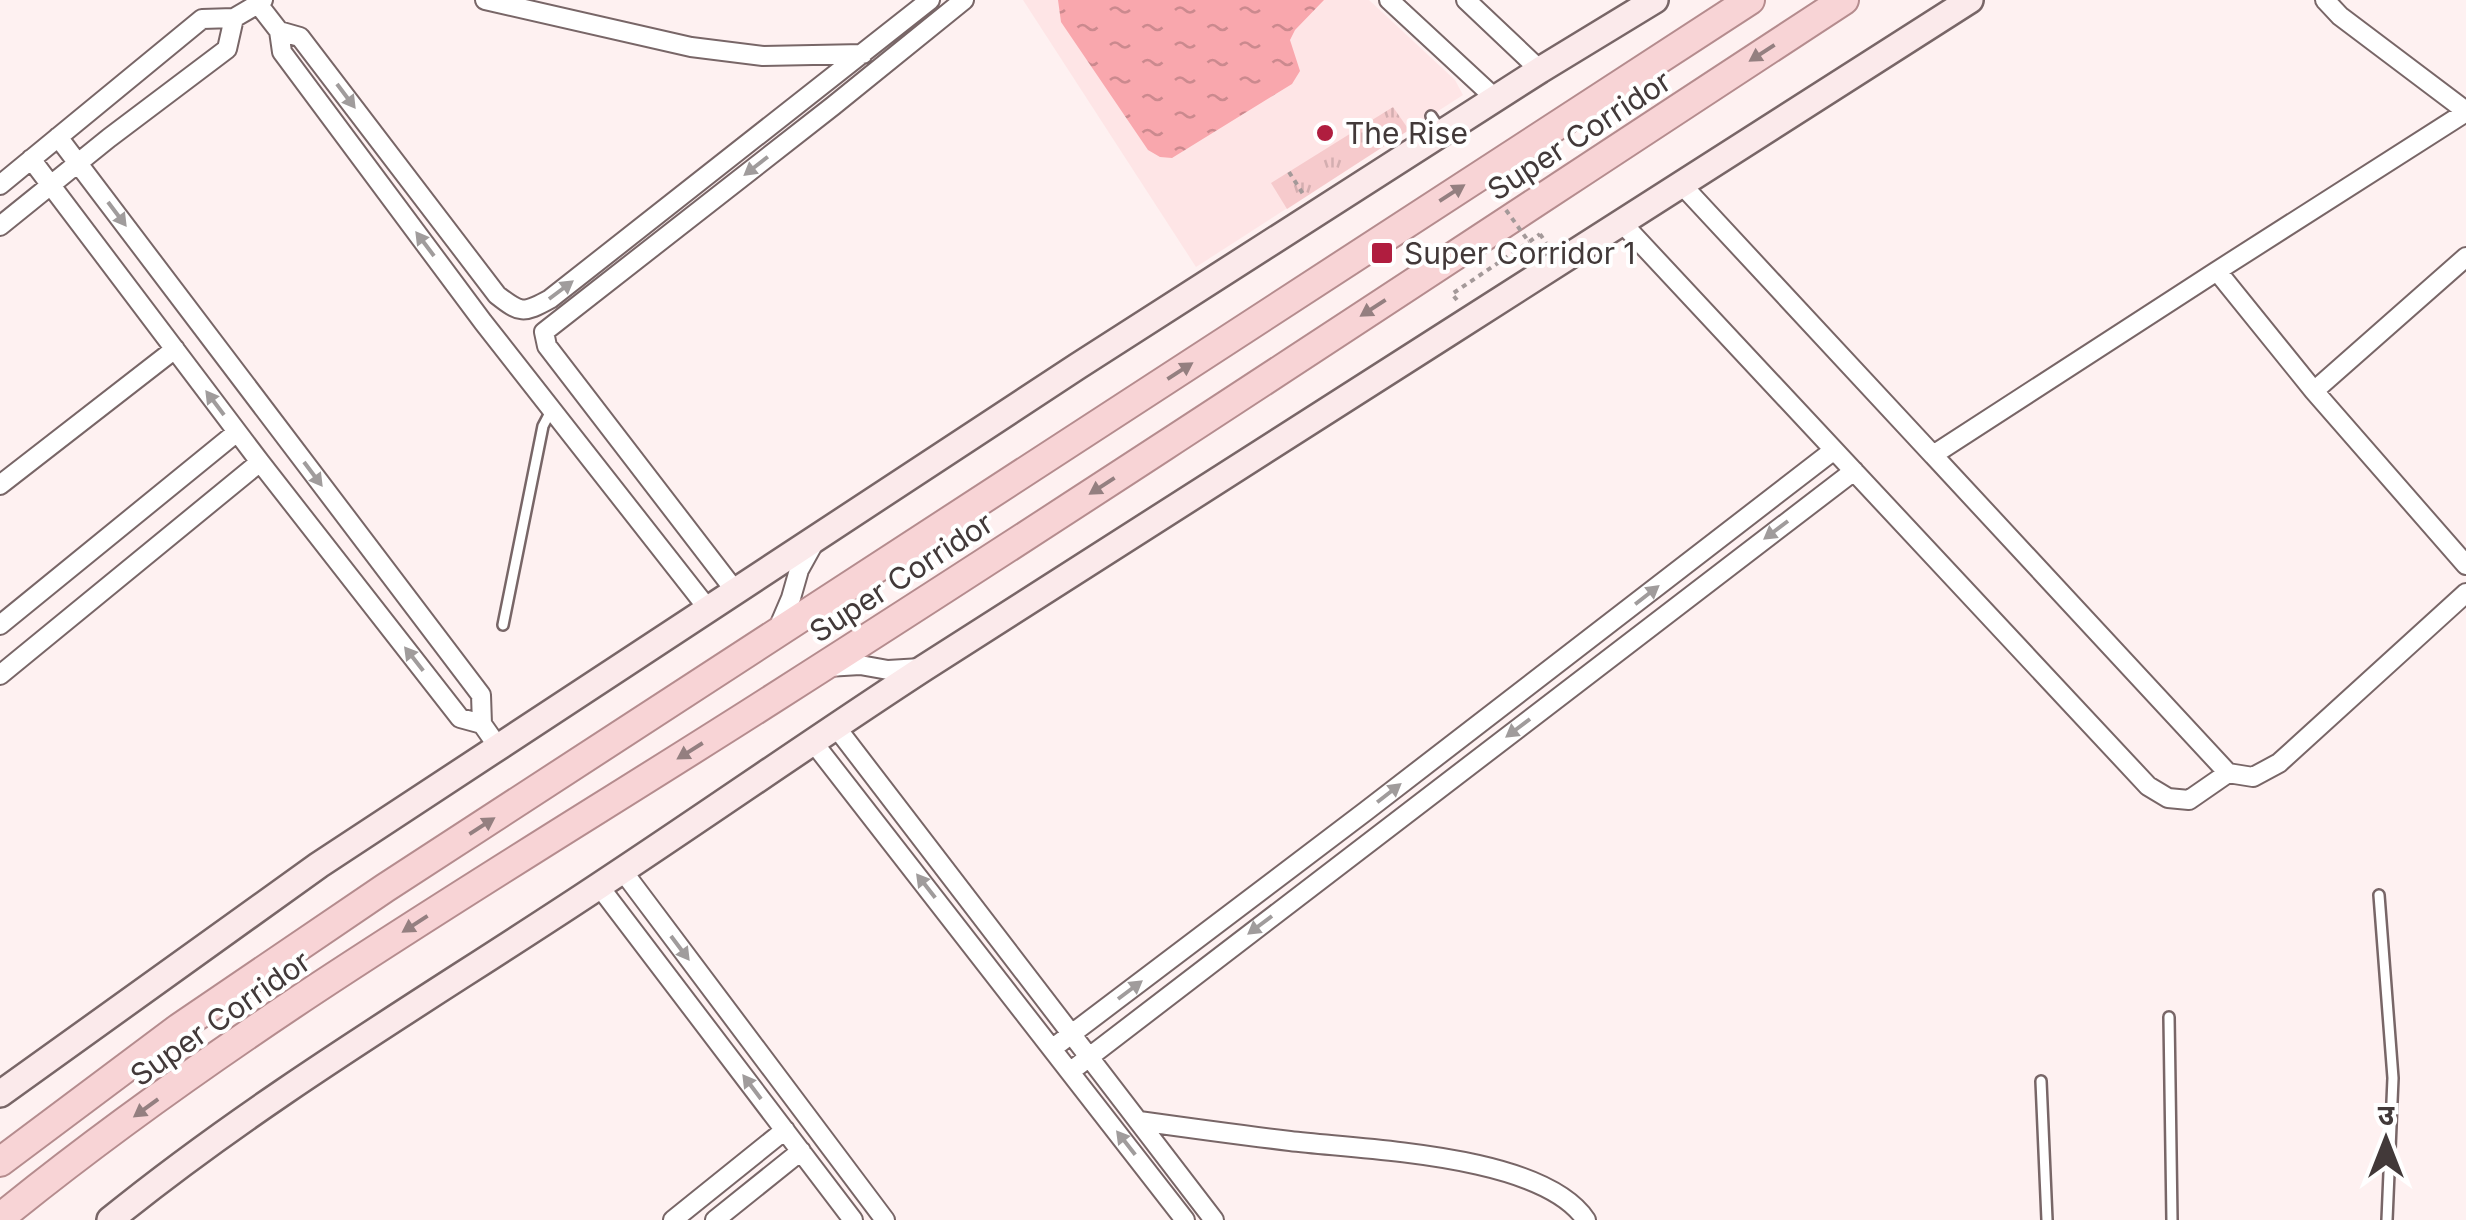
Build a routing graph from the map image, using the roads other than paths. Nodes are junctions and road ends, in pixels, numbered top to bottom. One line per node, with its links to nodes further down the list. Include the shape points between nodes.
1 (485, 0): 14 (street, via 690,47 763,56)
2 (930, 0): 14 (street)
3 (964, 0): 39 (street, one-way to 39, via 544,332 547,346)
4 (1389, 0): 16 (street)
5 (1466, 0): 15 (street)
6 (1655, 0): 15 (street)
7 (1750, 0): 44 (main road, Super Corridor, one-way to 7)
8 (1844, 0): 45 (main road, Super Corridor, one-way to 45)
9 (1970, 0): 23 (street)
10 (2325, 0): 17 (street)
11 (257, 1): 12 (street); 13 (street)
12 (234, 18): 18 (street, via 202,20); 20 (street, via 227,48)
13 (278, 30): 14 (street, one-way to 14, via 300,37 516,310 550,300); 30 (street, one-way to 13, via 282,52)
14 (863, 54)
15 (1540, 70): 16 (street)
16 (1496, 98): 37 (street, via 1436,124 1316,214)
17 (2466, 111): 27 (street)
18 (58, 137): 19 (street); 20 (street)
19 (31, 160): 21 (street); 22 (street)
20 (78, 162): 22 (street); 48 (street, one-way to 48, via 481,695)
21 (0, 185)
22 (51, 185): 25 (street); 28 (street)
23 (1683, 186): 24 (street); 33 (street)
24 (1622, 224): 32 (street); 46 (street)
25 (0, 226)
26 (2466, 257): 29 (street)
27 (2217, 271): 29 (street); 33 (street)
28 (175, 349): 31 (street, one-way to 28); 36 (street)
29 (2314, 392): 38 (street)
30 (551, 409): 41 (street); 43 (lane, via 542,426)
31 (237, 432): 34 (street); 42 (street)
32 (1834, 450): 35 (street); 57 (street, one-way to 32)
33 (1933, 455): 52 (street)
34 (260, 462): 47 (street); 48 (street, one-way to 34, via 460,718)
35 (1854, 470): 52 (street, via 2148,786 2189,800); 59 (street, one-way to 59)
36 (0, 484)
37 (816, 540): 39 (street); 44 (street)
38 (2466, 564)
39 (736, 592): 41 (street)
40 (2466, 593): 52 (street, via 2278,764 2253,776)
41 (710, 610): 51 (street)
42 (0, 624)
43 (502, 625)
44 (776, 634): 66 (main road, Super Corridor, one-way to 44, via 179,1028 370,898)
45 (822, 667): 46 (street); 67 (main road, Super Corridor, one-way to 67, via 427,916 237,1044)
46 (926, 667): 49 (street)
47 (0, 676)
48 (482, 724): 51 (street)
49 (836, 727): 50 (street); 57 (street)
50 (812, 742): 53 (street); 58 (street, one-way to 50)
51 (499, 748): 62 (street, via 319,865)
52 (2228, 773)
53 (622, 870): 54 (street); 72 (street, one-way to 72)
54 (599, 886): 64 (street, one-way to 54); 68 (street, via 322,1064)
55 (2379, 895): 78 (lane, via 2392,1078)
56 (2169, 1017): 77 (lane)
57 (1072, 1034): 58 (street); 59 (street)
58 (1052, 1048): 60 (street)
59 (1090, 1056): 60 (street); 63 (street)
60 (1071, 1071): 73 (street, one-way to 60)
61 (2041, 1082): 76 (lane)
62 (0, 1094)
63 (1139, 1121): 74 (street); 75 (street, via 1423,1155 1504,1172 1554,1191)
64 (785, 1130): 65 (street); 69 (street)
65 (801, 1151): 70 (street); 71 (street)
66 (0, 1162)
67 (0, 1218)
68 (110, 1220)
69 (673, 1220)
70 (716, 1220)
71 (853, 1220)
72 (885, 1220)
73 (1185, 1220)
74 (1214, 1220)
75 (1586, 1220)
76 (2047, 1220)
77 (2172, 1220)
78 (2387, 1220)

